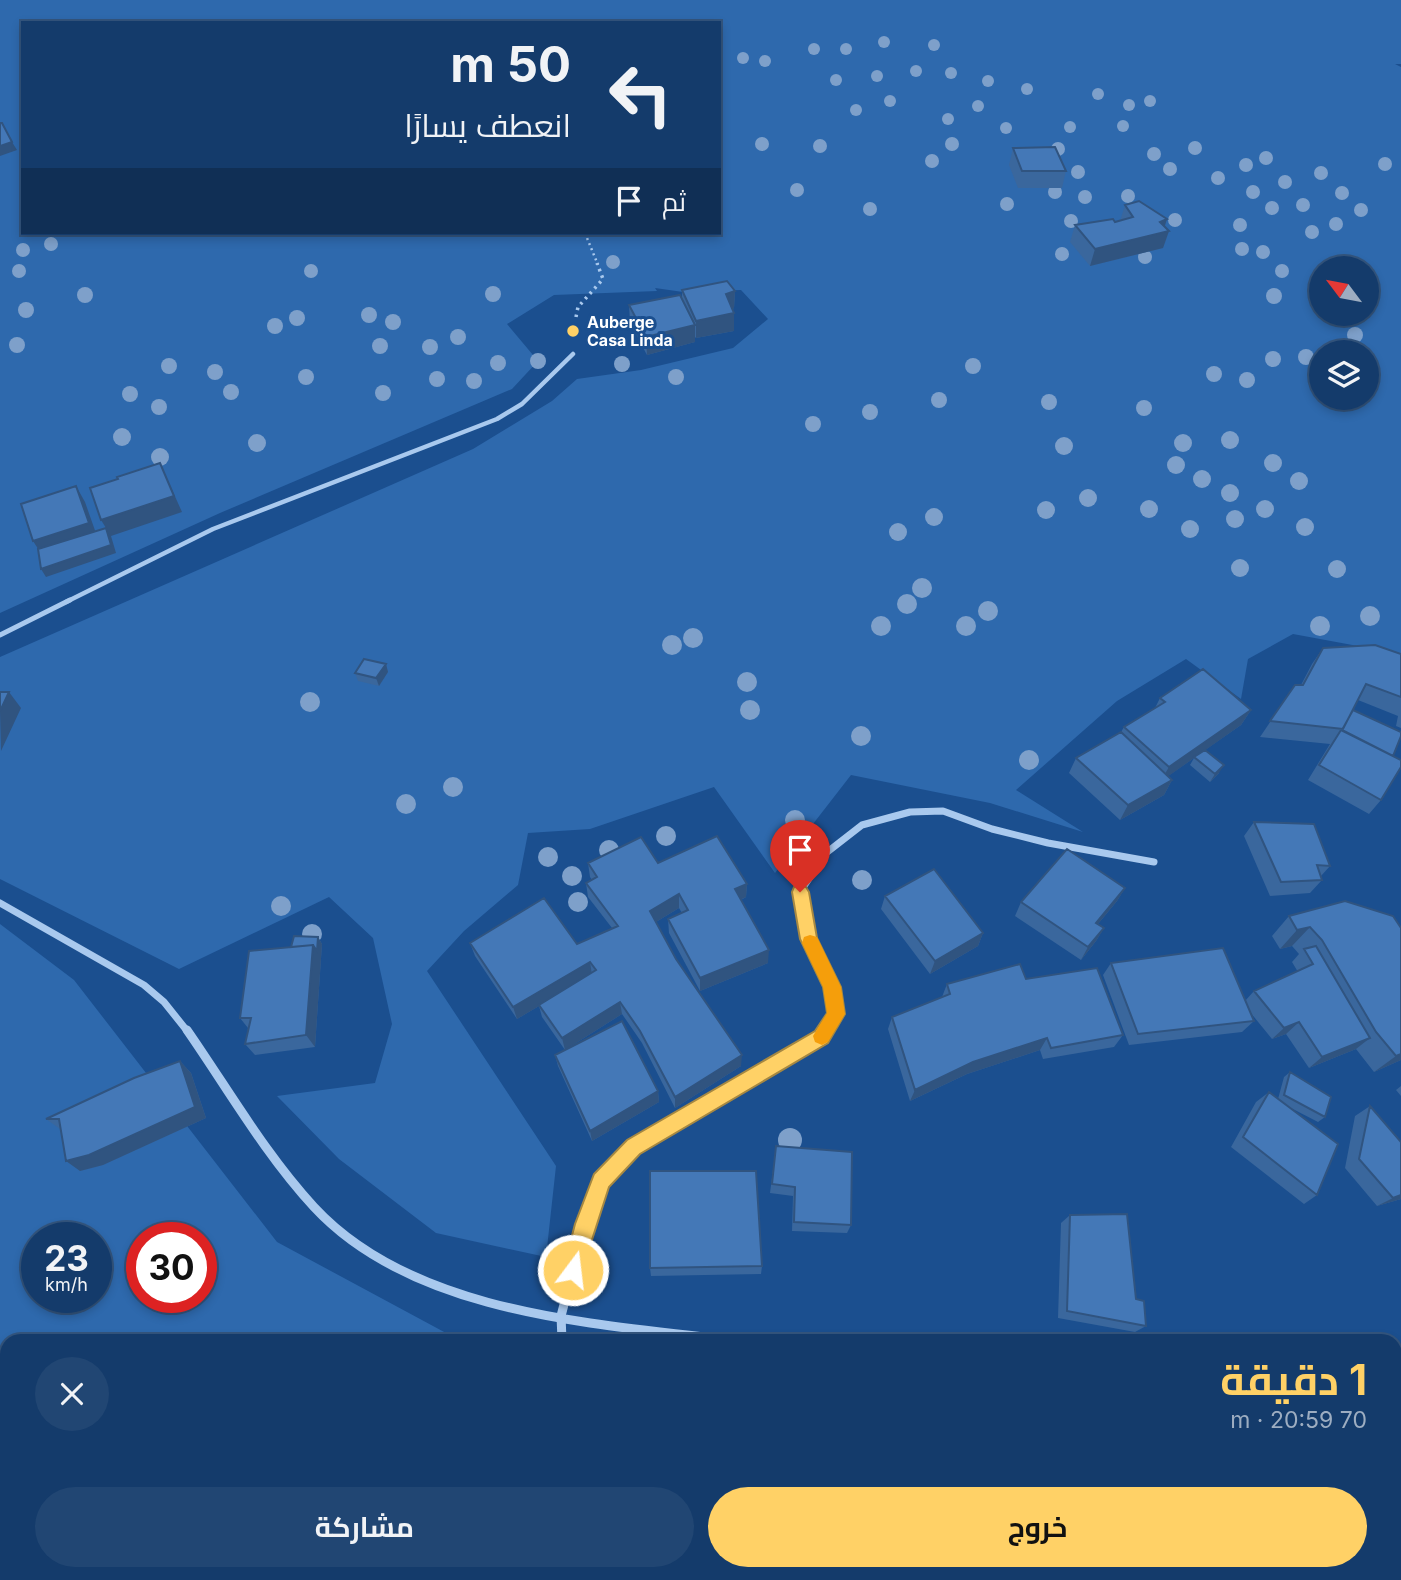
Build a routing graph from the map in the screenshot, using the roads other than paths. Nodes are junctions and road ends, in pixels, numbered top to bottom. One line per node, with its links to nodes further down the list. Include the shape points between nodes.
1 (573, 354): 2 (lane, via 522,404 496,419 213,529)
2 (0, 635)
3 (1154, 862): 5 (street, via 1037,840 943,811 910,812 862,825 826,853 800,892 808,939 832,987 836,1014 821,1037 633,1147 601,1181)
4 (0, 903): 5 (street, via 131,976 159,997 280,1162 335,1227 366,1250 478,1301)
5 (561, 1315): 6 (street); 7 (street)
6 (562, 1334)
7 (682, 1334)

